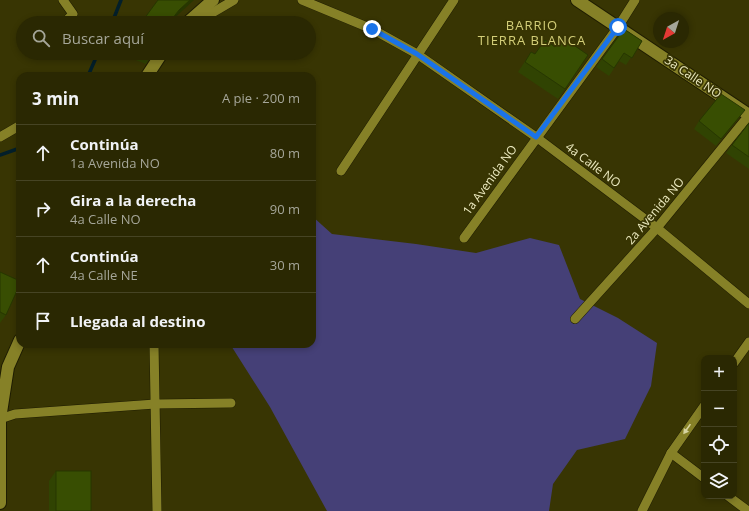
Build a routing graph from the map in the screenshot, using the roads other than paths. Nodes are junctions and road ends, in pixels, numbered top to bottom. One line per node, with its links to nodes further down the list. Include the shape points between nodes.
1 (63, 0): 8 (street, via 73,14)
2 (213, 0): 9 (main road)
3 (234, 0): 10 (street)
4 (302, 0): 12 (street, 4a Calle NO, via 372,29)
5 (454, 0): 12 (street)
6 (577, 0): 11 (main road, 3a Calle NO)
7 (635, 0): 11 (street, 1a Avenida NO)
8 (71, 16)
9 (195, 16)
10 (207, 16)
11 (618, 27): 15 (main road, 3a Calle NO); 18 (street, 1a Avenida NO)
12 (417, 54): 18 (street, 4a Calle NO); 19 (street)
13 (157, 60): 14 (main road)
14 (150, 72)
15 (749, 115): 20 (street, 2a Avenida NO)
16 (16, 127): 17 (street)
17 (0, 137)
18 (536, 137): 20 (street, 4a Calle NO); 21 (street, 1a Avenida NO)
19 (341, 171)
20 (657, 228): 22 (street, 4a Calle NO); 23 (street, 2a Avenida NO)
21 (464, 238)
22 (749, 304)
23 (575, 319)
24 (749, 342): 27 (street)
25 (16, 348): 31 (main road, via 8,367)
26 (154, 348): 29 (street)
27 (737, 359)
28 (231, 403): 29 (street)
29 (155, 404): 31 (street, via 15,414); 36 (street)
30 (701, 410): 32 (street, one-way to 32)
31 (0, 419): 35 (main road)
32 (671, 453): 33 (street); 37 (street)
33 (701, 476)
34 (732, 499): 38 (street)
35 (0, 503)
36 (157, 511)
37 (642, 511)
38 (748, 511)

